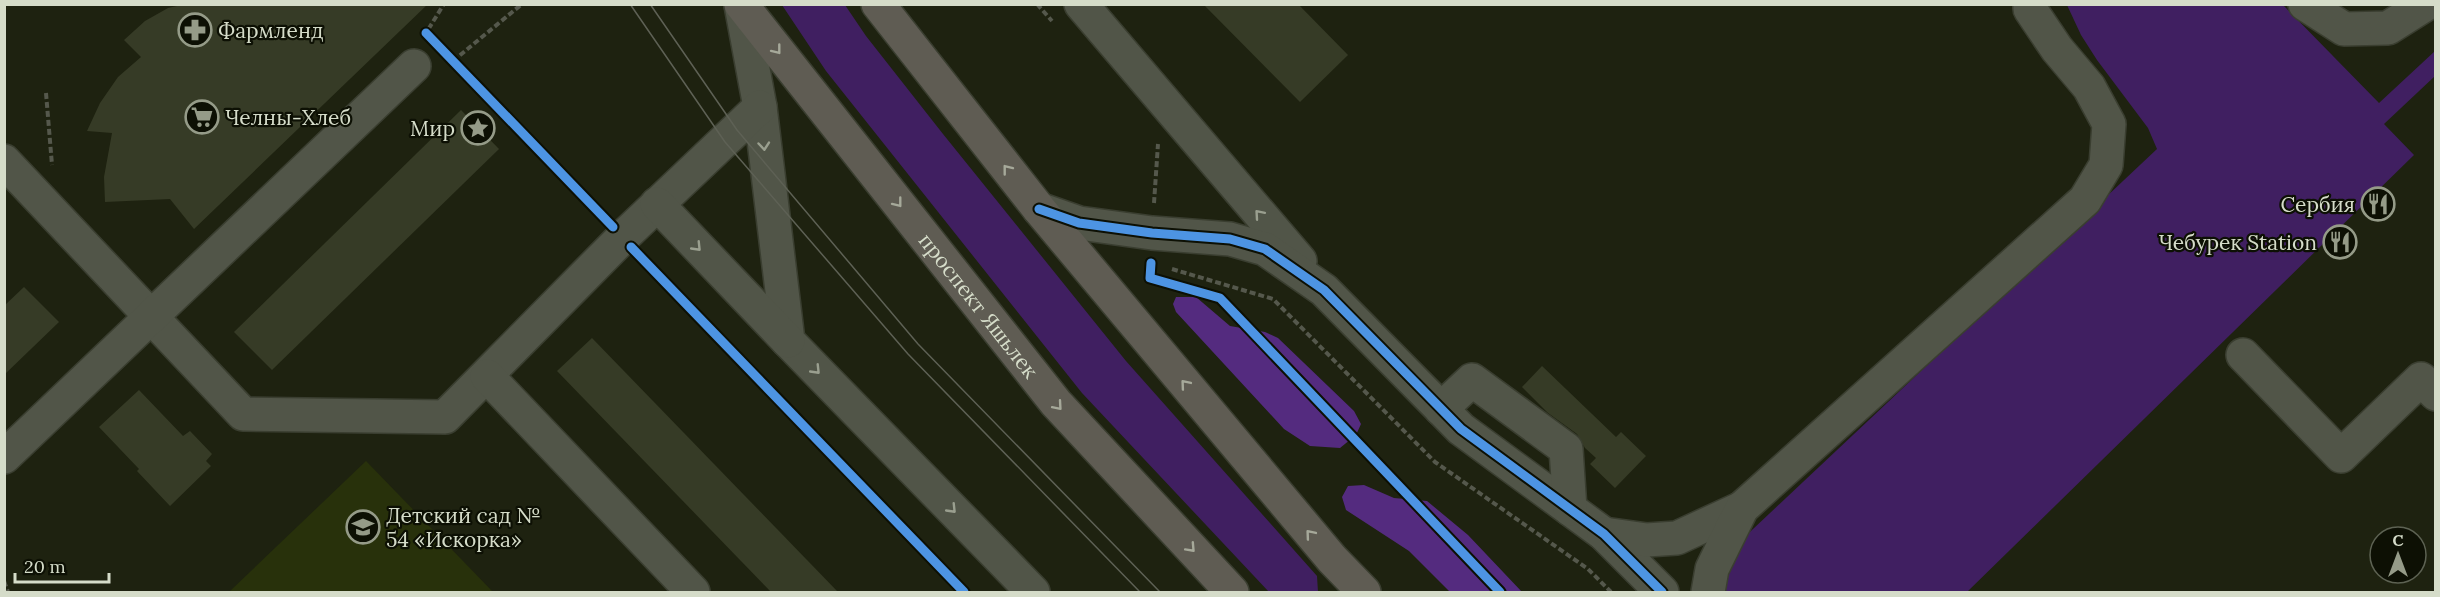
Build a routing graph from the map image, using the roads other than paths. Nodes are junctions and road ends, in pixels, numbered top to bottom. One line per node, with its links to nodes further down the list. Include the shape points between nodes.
1 (878, 4): 12 (main road, one-way to 1)
2 (1081, 4): 10 (street)
3 (2030, 4): 22 (street, via 2057,49 2090,87 2109,124 2106,165 2101,174 2085,200)
4 (2305, 4): 5 (street, via 2344,29 2355,29 2388,28)
5 (2426, 4)
6 (741, 5): 8 (street); 28 (main road, проспект Яшьлек, one-way to 28, via 1056,403)
7 (429, 51): 15 (street)
8 (760, 107): 11 (street); 16 (street, one-way to 16)
9 (4, 161): 15 (street)
10 (1224, 173): 13 (street, via 1228,195 1223,213 1212,225); 14 (street, one-way to 10)
11 (657, 204): 16 (street, one-way to 16); 18 (street)
12 (1039, 209): 13 (street, via 1079,223); 25 (main road, one-way to 12)
13 (1188, 235): 14 (street, via 1230,239 1265,249)
14 (1324, 290): 20 (street)
15 (150, 316): 18 (street, via 243,414 445,417); 21 (street)
16 (788, 341): 27 (street, one-way to 27)
17 (2243, 355): 19 (street, via 2341,456 2421,379)
18 (487, 376): 26 (street)
19 (2436, 394)
20 (1441, 409): 23 (street, via 1461,429); 23 (street, via 1472,380 1566,449)
21 (4, 457)
22 (1742, 508): 24 (street, via 1677,537 1647,540); 32 (street, via 1712,569)
23 (1570, 509): 24 (street)
24 (1604, 534): 31 (street)
25 (1332, 560): 29 (main road); 30 (main road)
26 (693, 592)
27 (1033, 592)
28 (1232, 592)
29 (1335, 592)
30 (1364, 592)
31 (1662, 592)
32 (1708, 592)

